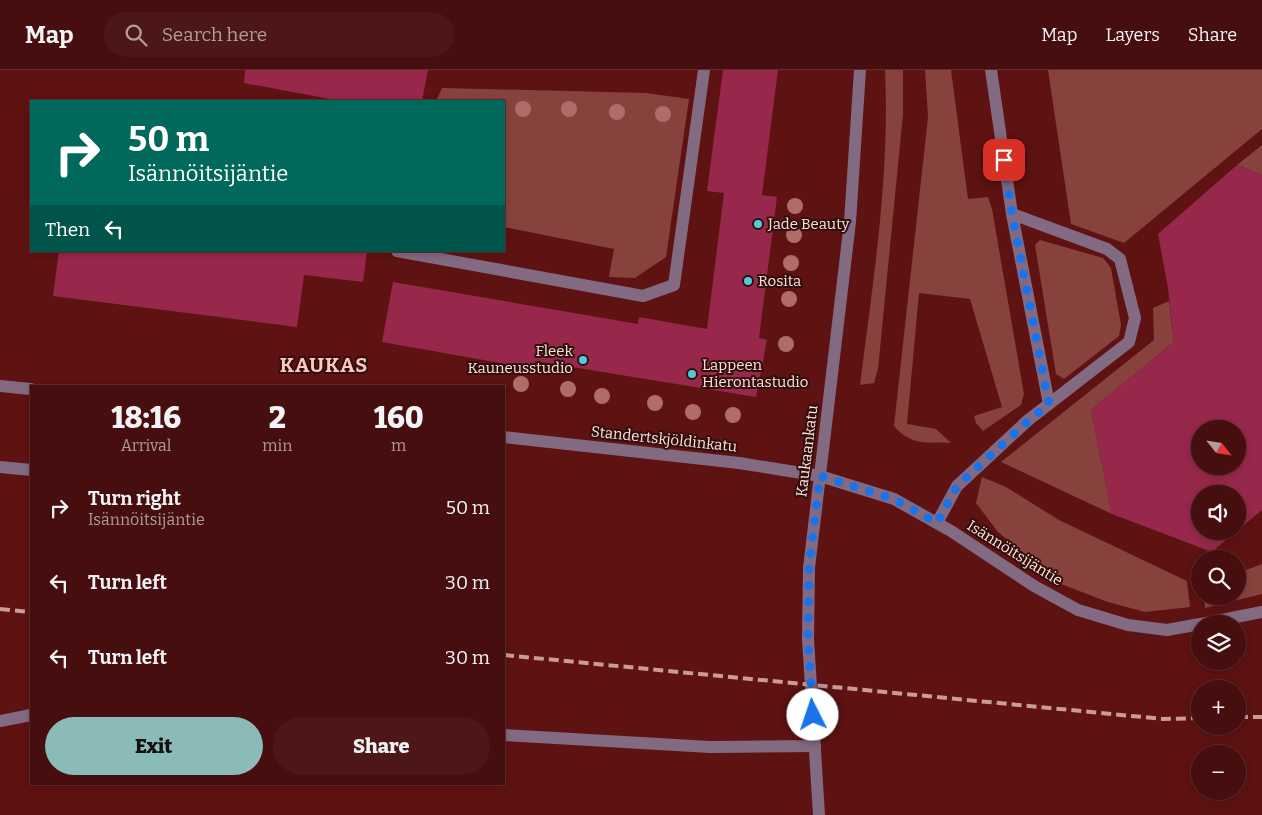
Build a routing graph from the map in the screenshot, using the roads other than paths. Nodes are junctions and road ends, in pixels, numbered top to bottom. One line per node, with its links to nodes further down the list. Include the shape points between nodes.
1 (704, 70): 5 (street, via 674,285 643,296)
2 (860, 70): 12 (street, Kaukaankatu, via 850,222)
3 (991, 70): 4 (street)
4 (1012, 214): 8 (street); 8 (street, via 1107,249 1120,259 1135,318 1129,342)
5 (402, 252)
6 (0, 386): 7 (street)
7 (30, 389)
8 (1049, 404): 13 (street, via 957,486)
9 (505, 437): 12 (street, Standertskjöldinkatu, via 739,463)
10 (0, 467): 11 (street)
11 (30, 470)
12 (820, 476): 13 (street, Isännöitsijäntie, via 894,499); 20 (street, Kaukaankatu, via 809,568 808,639)
13 (937, 523): 16 (street, Isännöitsijäntie, via 1034,586 1078,610 1128,626 1167,630)
14 (1262, 612): 15 (street, Isännöitsijäntie)
15 (1246, 615)
16 (1191, 626)
17 (30, 715): 18 (street)
18 (0, 721)
19 (505, 735): 20 (street, via 710,747)
20 (815, 746): 21 (street, Kaukaankatu)
21 (820, 815)

